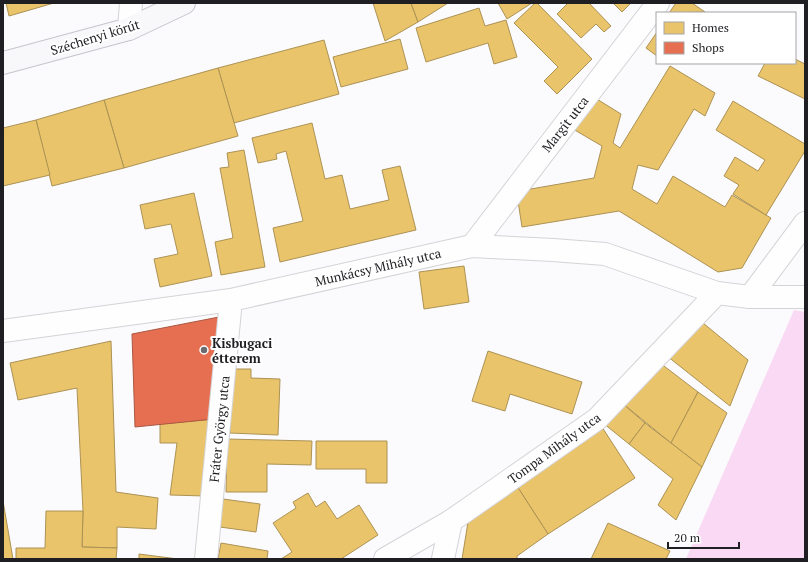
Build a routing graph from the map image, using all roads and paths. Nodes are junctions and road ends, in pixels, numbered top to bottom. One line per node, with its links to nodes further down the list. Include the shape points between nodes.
1 (131, 3): 4 (street)
2 (184, 3): 4 (main road, Széchenyi körút)
3 (658, 3): 7 (street, Margit utca)
4 (129, 29): 5 (main road, Széchenyi körút)
5 (3, 64)
6 (805, 223): 9 (street)
7 (472, 246): 8 (street, Munkácsy Mihály utca, via 605,254); 11 (street, Munkácsy Mihály utca)
8 (717, 293): 9 (street, Munkácsy Mihály utca); 13 (street, Tompa Mihály utca, via 597,419)
9 (750, 297): 10 (street, Munkácsy Mihály utca)
10 (805, 297)
11 (231, 300): 12 (street, Munkácsy Mihály utca); 14 (street, Fráter György utca)
12 (3, 331)
13 (451, 521): 15 (street, Tompa Mihály utca); 16 (street)
14 (206, 559)
15 (385, 559)
16 (443, 559)

